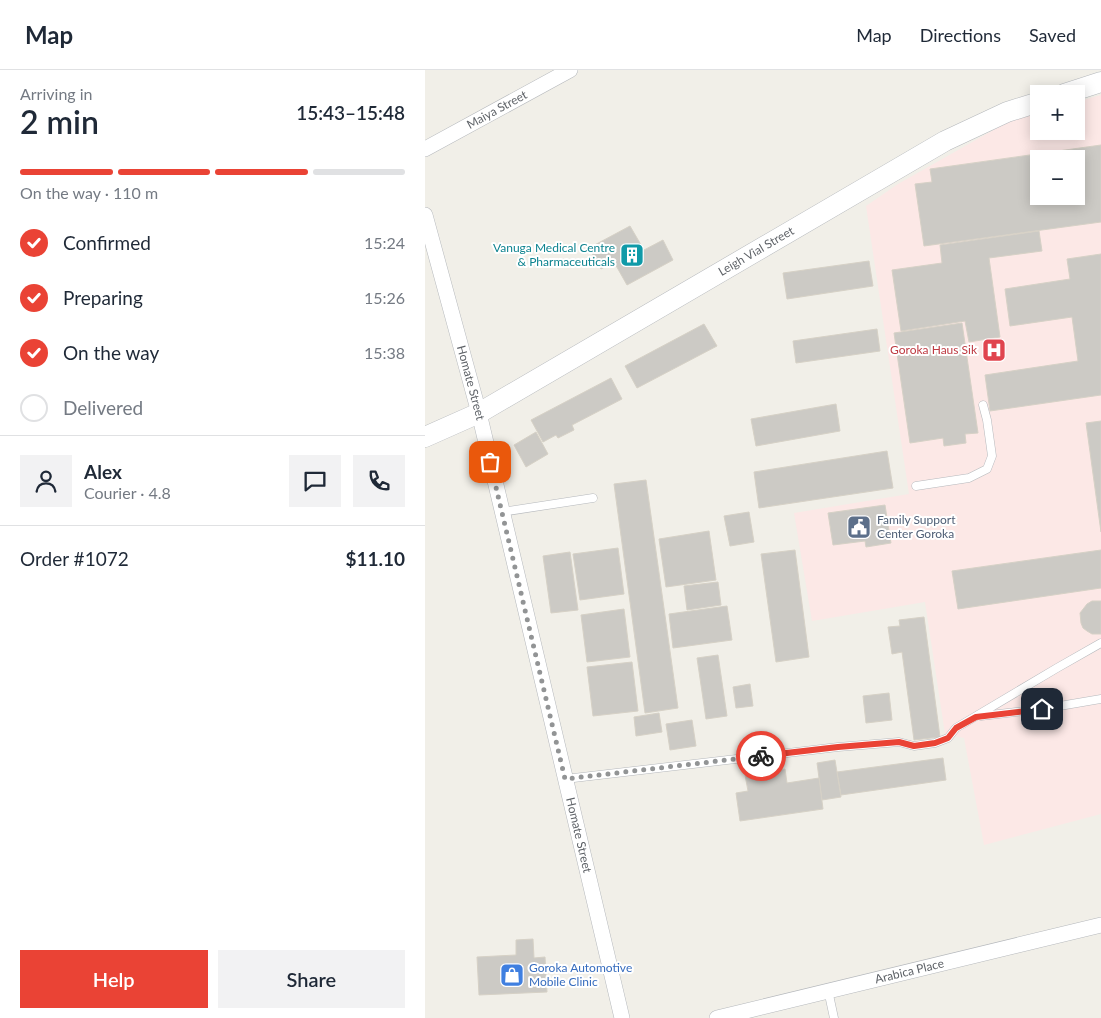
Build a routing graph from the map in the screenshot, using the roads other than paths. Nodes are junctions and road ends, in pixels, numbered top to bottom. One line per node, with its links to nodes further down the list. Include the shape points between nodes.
1 (570, 70): 5 (street, Maiya Street)
2 (1101, 82): 3 (street)
3 (1085, 87)
4 (1030, 105): 8 (street, Leigh Vial Street, via 945,140)
5 (425, 149)
6 (425, 216): 8 (street, Homate Street)
7 (983, 405): 10 (lane, via 993,456 987,469 969,478)
8 (479, 413): 9 (street, Leigh Vial Street); 12 (street, Homate Street)
9 (427, 432)
10 (916, 486)
11 (593, 498): 12 (lane)
12 (502, 512): 16 (street, Homate Street)
13 (1101, 643): 15 (lane)
14 (1101, 700): 15 (lane)
15 (976, 717): 16 (lane, via 956,728 948,738 935,743 838,747)
16 (565, 779): 19 (street, Homate Street)
17 (1101, 925): 18 (street, Arabica Place)
18 (828, 990): 20 (street, Arabica Place); 21 (lane)
19 (622, 1018)
20 (717, 1018)
21 (834, 1018)

